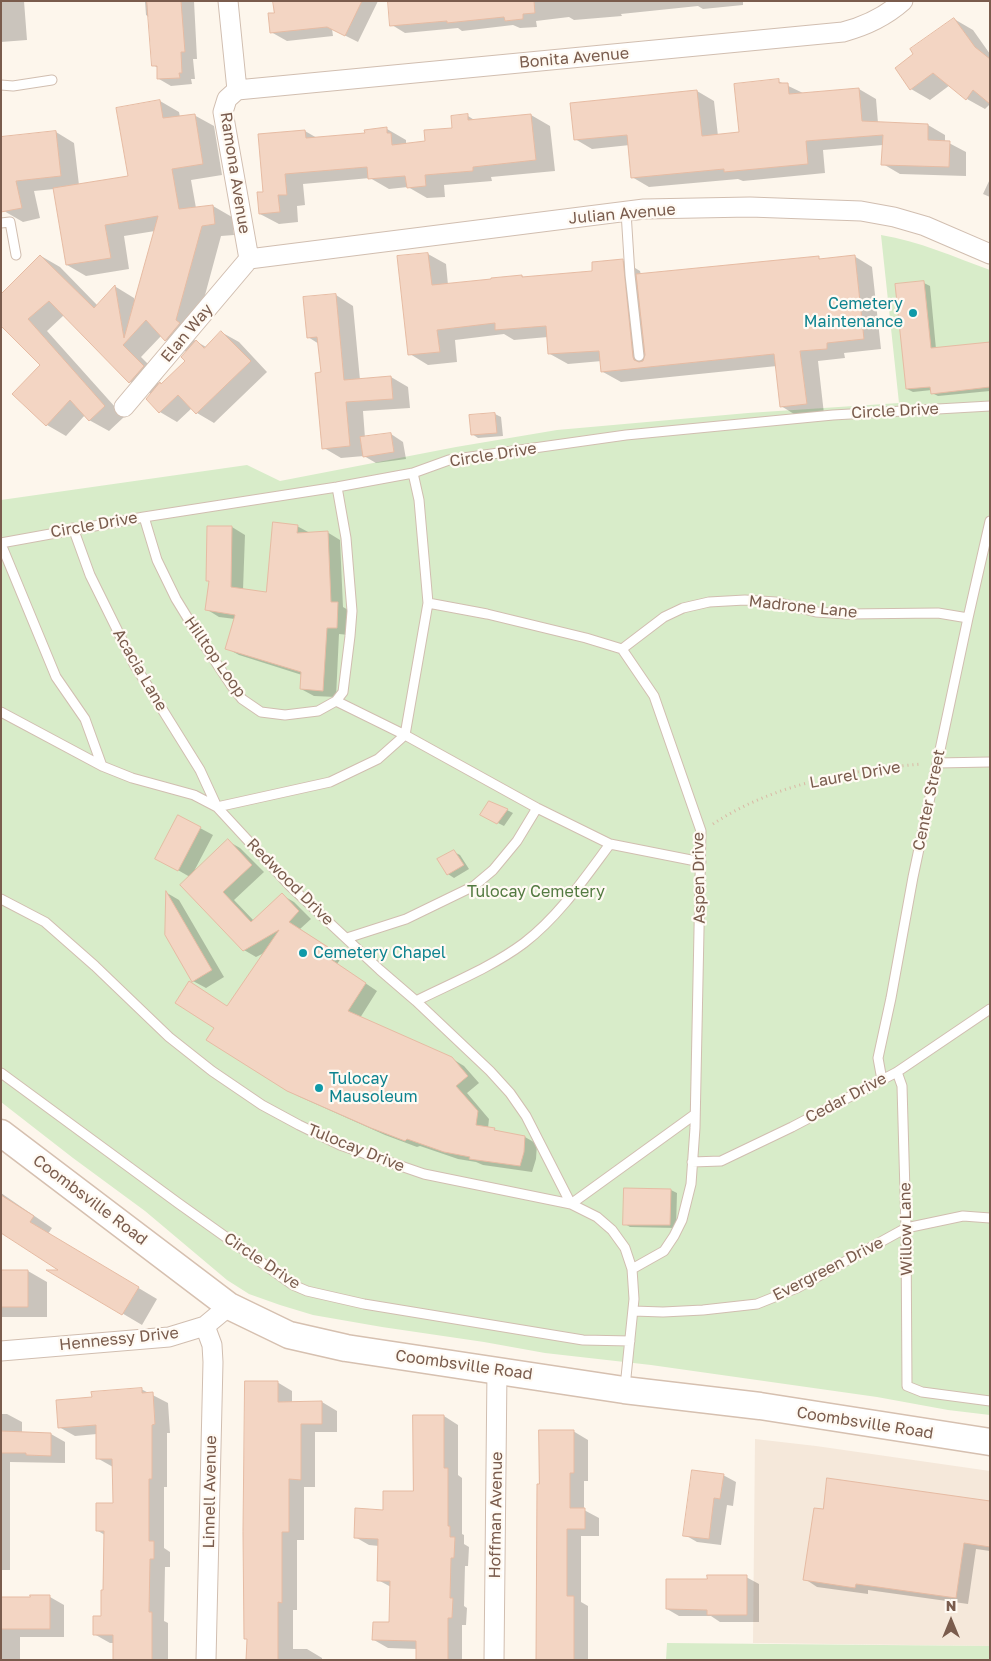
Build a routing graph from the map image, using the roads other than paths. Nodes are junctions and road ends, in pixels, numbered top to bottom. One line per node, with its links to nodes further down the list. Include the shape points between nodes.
1 (228, 1): 5 (street, Ramona Avenue)
2 (903, 1): 5 (street, Bonita Avenue, via 884,17 861,28 842,32)
3 (52, 80): 4 (lane)
4 (1, 85)
5 (237, 90): 10 (street, Ramona Avenue, via 227,99 223,112)
6 (626, 212): 8 (street, Julian Avenue, via 750,207 861,211 925,226); 10 (street, Julian Avenue); 11 (lane)
7 (1, 224): 9 (lane, via 10,222)
8 (990, 254)
9 (16, 255)
10 (249, 259): 13 (street, Elan Way)
11 (639, 356)
12 (990, 406): 14 (lane, Circle Drive, via 833,415 626,435 449,460)
13 (124, 407)
14 (413, 472): 15 (lane, Circle Drive); 20 (lane, via 420,500)
15 (337, 487): 16 (lane, Circle Drive); 23 (lane, via 346,538 352,611 348,666 343,692)
16 (144, 516): 18 (lane, Circle Drive); 23 (lane, Hilltop Loop, via 157,560 176,599 242,699 262,712 285,715 318,711)
17 (990, 520): 21 (lane, Center Street)
18 (72, 528): 19 (lane, Circle Drive); 29 (lane, Acacia Lane, via 94,583 134,664 200,770)
19 (1, 543): 28 (lane, via 56,677 84,718)
20 (428, 603): 22 (lane, via 559,631); 25 (lane)
21 (968, 618): 22 (lane, Madrone Lane, via 938,614 816,612 776,602 744,600 709,602 683,608 664,617); 27 (lane, Center Street)
22 (622, 649): 32 (lane, Aspen Drive, via 654,696 701,831)
23 (336, 701): 25 (lane)
24 (1, 712): 28 (lane, Redwood Drive)
25 (405, 735): 29 (lane, via 378,759 330,782); 30 (lane)
26 (990, 762): 27 (lane)
27 (937, 763): 39 (lane, Center Street, via 878,1058)
28 (102, 766): 29 (lane, Redwood Drive, via 194,795)
29 (218, 807): 34 (lane, Redwood Drive, via 290,886)
30 (537, 808): 31 (lane); 34 (lane, via 517,841 493,870 474,886 406,919)
31 (610, 844): 32 (lane); 35 (lane, via 556,913 524,943)
32 (701, 862): 40 (lane, Aspen Drive)
33 (1, 899): 43 (lane, Tulocay Drive, via 45,922 169,1037 262,1105 340,1145 424,1174)
34 (347, 938): 35 (lane, Redwood Drive)
35 (416, 1001): 43 (lane, Redwood Drive, via 510,1093 526,1116)
36 (990, 1009): 38 (lane, Cedar Drive)
37 (1, 1072): 50 (lane, Circle Drive, via 178,1203 293,1285 307,1291 364,1304 583,1340)
38 (897, 1072): 39 (lane, Cedar Drive); 45 (lane, Willow Lane, via 902,1086)
39 (882, 1080): 42 (lane, Cedar Drive, via 721,1161)
40 (694, 1115): 42 (lane, Aspen Drive); 43 (lane)
41 (1, 1133): 47 (street, Coombsville Road)
42 (692, 1162): 46 (lane, Aspen Drive, via 691,1184 682,1220 674,1236 664,1250)
43 (571, 1204): 46 (lane, Tulocay Drive, via 597,1217 612,1230 625,1248)
44 (990, 1218): 45 (lane, Evergreen Drive, via 963,1216)
45 (906, 1228): 48 (lane, Evergreen Drive, via 797,1288 756,1304 703,1310); 54 (lane, Willow Lane, via 907,1386 922,1392)
46 (632, 1269): 48 (lane, Tulocay Drive)
47 (229, 1306): 49 (street, Hennessy Drive); 52 (street, Coombsville Road, via 289,1335 346,1348)
48 (633, 1311): 50 (lane, Tulocay Drive)
49 (205, 1326): 51 (street, Hennessy Drive, via 169,1337); 56 (street, Linnell Avenue, via 212,1345 213,1362)
50 (630, 1341): 53 (lane, Tulocay Drive)
51 (1, 1351)
52 (497, 1370): 53 (street, Coombsville Road); 57 (street, Hoffman Avenue)
53 (624, 1390): 55 (street, Coombsville Road, via 760,1406)
54 (990, 1401)
55 (990, 1442)
56 (206, 1660)
57 (494, 1660)

